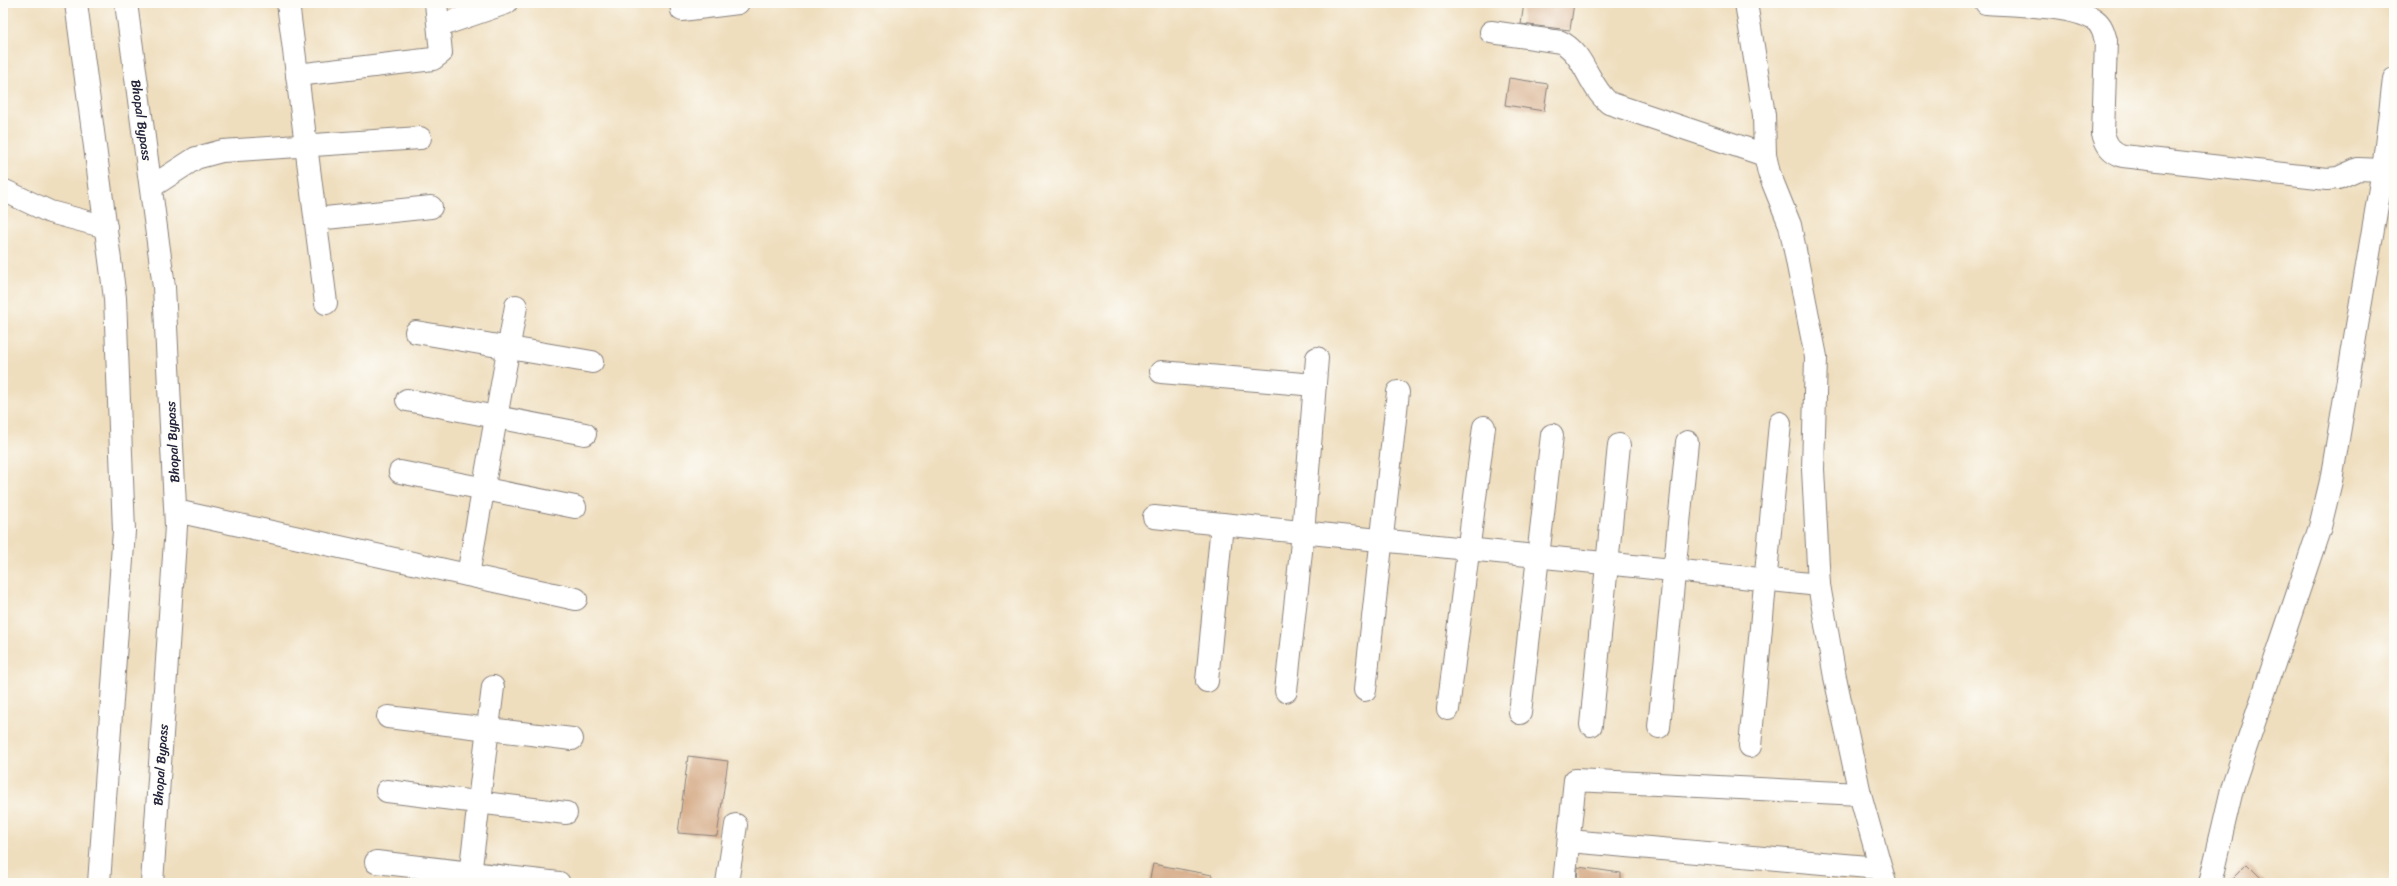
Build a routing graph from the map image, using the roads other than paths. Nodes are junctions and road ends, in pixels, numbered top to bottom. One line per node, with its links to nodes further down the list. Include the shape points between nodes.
1 (76, 3): 22 (main road)
2 (126, 3): 18 (main road, Bhopal Bypass)
3 (436, 3): 10 (main road)
4 (506, 3): 10 (main road)
5 (681, 3): 6 (main road, via 682,10)
6 (738, 3)
7 (1746, 3): 16 (main road, via 1764,115)
8 (1986, 3): 17 (main road, via 2069,10 2096,21 2103,30 2106,41 2103,134 2106,145 2114,153 2327,179 2338,178 2358,169)
9 (293, 4): 12 (main road)
10 (439, 26): 12 (main road, via 441,53 433,59)
11 (1491, 32): 16 (main road, via 1561,42 1570,46 1600,95 1609,103)
12 (297, 75): 15 (main road)
13 (2394, 82): 17 (main road)
14 (420, 138): 15 (main road)
15 (306, 146): 18 (main road, via 208,154 196,158); 21 (main road)
16 (1765, 155): 54 (main road, via 1769,173 1790,225 1816,356 1813,469)
17 (2383, 170): 82 (main road, via 2331,481 2320,527 2234,785)
18 (151, 186): 43 (main road, Bhopal Bypass, via 164,287)
19 (3, 190): 22 (main road, via 39,208)
20 (431, 207): 21 (main road)
21 (316, 219): 23 (main road)
22 (106, 227): 77 (main road, via 115,298 124,531)
23 (326, 303)
24 (516, 306): 26 (main road)
25 (416, 332): 26 (main road)
26 (508, 348): 28 (main road); 33 (main road)
27 (1318, 358): 30 (main road)
28 (592, 362)
29 (1161, 372): 30 (main road)
30 (1315, 385): 46 (main road)
31 (1398, 392): 47 (main road)
32 (407, 400): 33 (main road)
33 (496, 417): 36 (main road); 41 (main road)
34 (1780, 423): 53 (main road)
35 (1484, 428): 48 (main road)
36 (585, 434)
37 (1552, 436): 49 (main road)
38 (1687, 442): 51 (main road)
39 (1619, 445): 50 (main road)
40 (400, 472): 41 (main road)
41 (483, 488): 42 (main road); 52 (main road)
42 (575, 507)
43 (176, 511): 52 (main road); 78 (main road, Bhopal Bypass)
44 (1154, 517): 45 (main road)
45 (1222, 524): 46 (main road); 56 (main road)
46 (1303, 533): 47 (main road); 59 (main road)
47 (1380, 540): 48 (main road); 58 (main road)
48 (1469, 549): 49 (main road); 60 (main road)
49 (1538, 557): 50 (main road); 61 (main road)
50 (1607, 564): 51 (main road); 63 (main road)
51 (1676, 571): 53 (main road); 64 (main road)
52 (468, 575): 55 (main road)
53 (1766, 580): 54 (main road); 67 (main road)
54 (1819, 586): 69 (main road)
55 (576, 599)
56 (1207, 682)
57 (493, 687): 65 (main road)
58 (1365, 690)
59 (1286, 691)
60 (1448, 709)
61 (1520, 713)
62 (388, 717): 65 (main road)
63 (1591, 725)
64 (1659, 727)
65 (488, 728): 66 (main road); 70 (main road)
66 (572, 739)
67 (1750, 746)
68 (387, 791): 70 (main road)
69 (1860, 794): 73 (main road, via 1574,780); 75 (main road)
70 (478, 802): 71 (main road); 76 (main road)
71 (566, 813)
72 (736, 825): 80 (main road)
73 (1569, 841): 75 (main road); 81 (main road)
74 (376, 862): 76 (main road)
75 (1882, 876)
76 (469, 878): 79 (main road)
77 (99, 883)
78 (152, 883)
79 (559, 883)
80 (727, 883)
81 (1564, 883)
82 (2210, 883)

